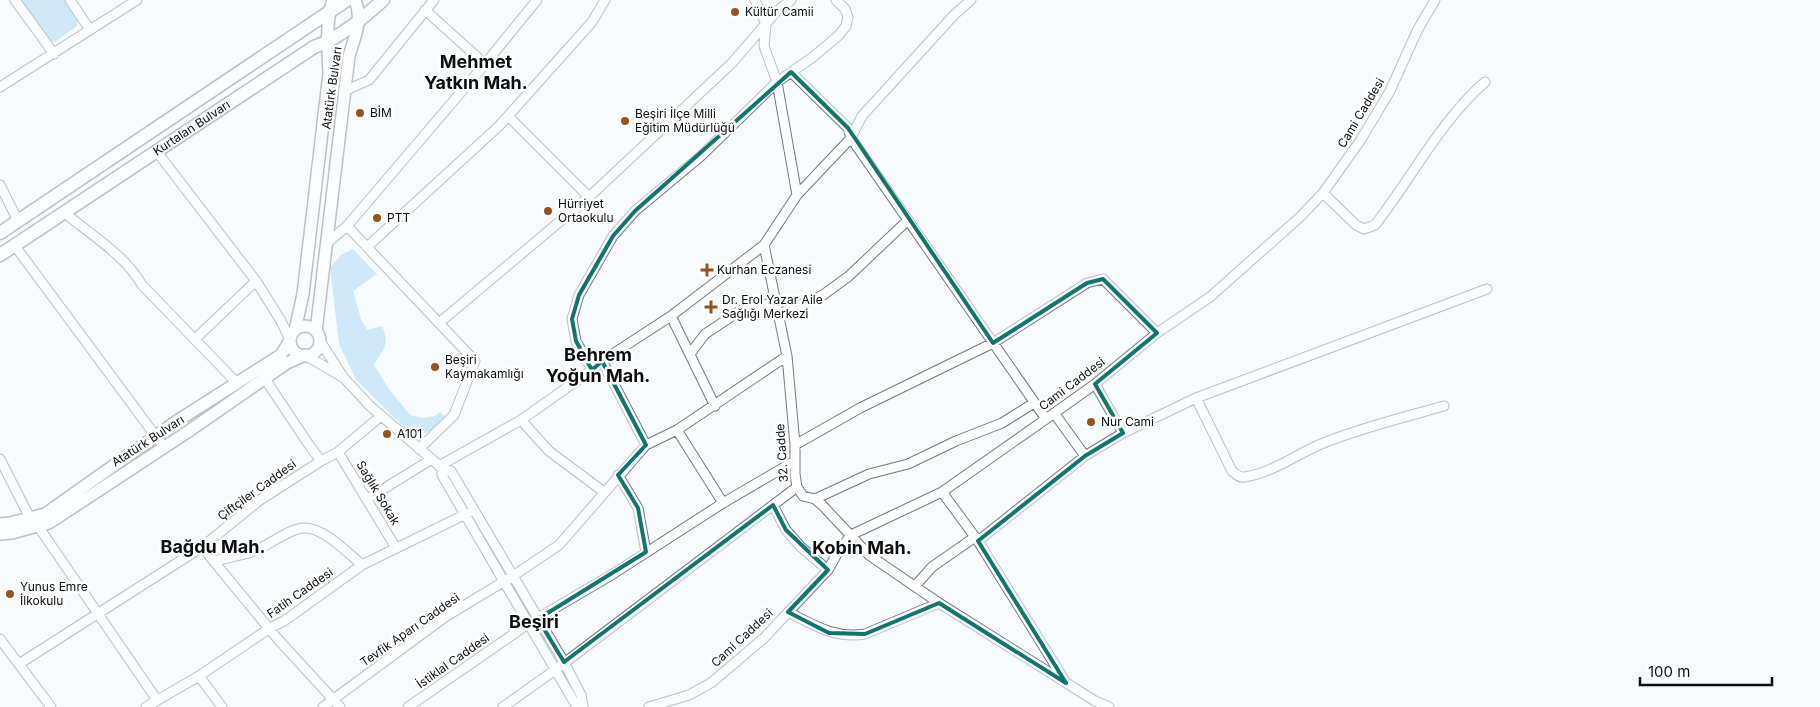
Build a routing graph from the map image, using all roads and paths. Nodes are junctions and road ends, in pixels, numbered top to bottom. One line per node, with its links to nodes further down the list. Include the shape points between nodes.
1 (15, 0): 21 (street)
2 (70, 0): 19 (street)
3 (137, 0): 19 (street)
4 (348, 0): 15 (highway, Kurtalan Bulvarı)
5 (355, 0): 17 (main road)
6 (383, 0): 17 (highway, Kurtalan Bulvarı)
7 (434, 0): 16 (street)
8 (537, 0): 22 (street)
9 (605, 0): 28 (street, via 592,22)
10 (756, 0): 18 (street)
11 (791, 0): 18 (street)
12 (836, 0): 23 (street, via 845,9 848,17 846,26)
13 (971, 0): 29 (street, via 862,116)
14 (1435, 0): 32 (street, Cami Caddesi, via 1390,91)
15 (331, 6): 20 (main road, Atatürk Bulvarı); 37 (highway, Kurtalan Bulvarı, via 287,42)
16 (425, 10): 22 (street); 27 (street, via 369,80)
17 (360, 22): 20 (highway, Kurtalan Bulvarı); 27 (main road, Atatürk Bulvarı, via 349,56)
18 (766, 24): 24 (street, via 764,46); 34 (street, via 732,63)
19 (90, 30): 21 (street)
20 (328, 42): 30 (highway, Kurtalan Bulvarı, via 314,47); 52 (main road, Atatürk Bulvarı, via 329,73 303,294)
21 (54, 54): 26 (street)
22 (485, 64): 38 (street)
23 (791, 72): 24 (street); 29 (street, via 848,128)
24 (777, 82): 33 (street); 60 (street, via 701,156 635,211 613,236 579,295 572,319 576,341)
25 (1486, 82): 32 (street, via 1431,144 1375,224 1364,229 1356,224)
26 (0, 87)
27 (344, 91): 40 (main road, Atatürk Bulvarı)
28 (508, 116): 34 (street); 43 (street)
29 (851, 138): 33 (street); 36 (street)
30 (156, 152): 35 (highway, Kurtalan Bulvarı); 45 (street)
31 (0, 185): 37 (street)
32 (1324, 192): 51 (street, Cami Caddesi, via 1210,297)
33 (797, 196): 41 (street)
34 (589, 197): 50 (street)
35 (65, 213): 42 (highway, Kurtalan Bulvarı); 54 (street, via 125,262 142,285)
36 (908, 220): 48 (street, via 849,276 823,295); 55 (street)
37 (18, 221): 39 (highway, Kurtalan Bulvarı)
38 (347, 226): 40 (street); 43 (street)
39 (0, 233)
40 (326, 244): 53 (main road, Atatürk Bulvarı)
41 (764, 245): 47 (street, 32. Cadde); 49 (street)
42 (14, 246): 44 (highway, Kurtalan Bulvarı); 75 (street)
43 (367, 247): 50 (street)
44 (0, 255)
45 (256, 281): 52 (street); 54 (street)
46 (1487, 289): 65 (street)
47 (775, 303): 48 (street, 32. Cadde); 56 (street, via 743,309 705,334)
48 (777, 314): 58 (street, 32. Cadde)
49 (671, 316): 56 (street); 59 (street)
50 (439, 323): 79 (street, via 475,361 454,415)
51 (1157, 333): 55 (street, via 1103,279 1087,283); 64 (street, Cami Caddesi)
52 (293, 335): 53 (main road, via 303,326 312,328); 57 (main road, via 293,349); 63 (main road, Atatürk Bulvarı, via 281,355)
53 (318, 336): 57 (main road, via 319,346); 61 (street)
54 (195, 340): 63 (street)
55 (992, 343): 66 (street); 77 (street, via 860,408)
56 (690, 354): 67 (street)
57 (305, 356): 61 (street); 62 (main road, Atatürk Bulvarı, via 287,363)
58 (787, 356): 67 (street); 77 (street, 32. Cadde)
59 (602, 361): 60 (street); 76 (street)
60 (592, 370): 72 (street)
61 (343, 378): 70 (street)
62 (265, 379): 78 (main road, Atatürk Bulvarı); 84 (street)
63 (237, 383): 75 (main road, Atatürk Bulvarı)
64 (1095, 384): 69 (street, Cami Caddesi); 74 (street)
65 (1196, 398): 68 (street, via 1232,470 1243,478 1269,470 1340,436); 74 (street)
66 (1034, 403): 71 (street); 91 (street, via 1002,422 908,464 869,474)
67 (715, 406): 73 (street)
68 (1444, 406)
69 (1054, 413): 71 (street, Cami Caddesi); 81 (street)
70 (381, 416): 79 (street); 80 (street, Çiftçiler Caddesi)
71 (1046, 419): 90 (street, Cami Caddesi)
72 (521, 420): 86 (street); 89 (street, via 549,451)
73 (677, 430): 76 (street); 93 (street)
74 (1124, 432): 81 (street)
75 (156, 435): 78 (street); 97 (main road, Atatürk Bulvarı)
76 (646, 445): 87 (street, Tevfik Aparı Caddesi)
77 (795, 445): 85 (street, 32. Cadde)
78 (163, 446): 97 (main road, Atatürk Bulvarı, via 49,522)
79 (418, 449): 83 (street)
80 (338, 452): 84 (street, Çiftçiler Caddesi); 92 (street, Sağlık Sokak)
81 (1085, 456): 101 (street)
82 (0, 459): 97 (street)
83 (432, 459): 86 (street); 92 (street)
84 (321, 461): 102 (street, Çiftçiler Caddesi, via 260,500)
85 (795, 461): 88 (street, 32. Cadde); 93 (street, İstiklal Caddesi)
86 (441, 467): 95 (street, via 451,471); 96 (street, via 442,475)
87 (618, 475): 89 (street, Tevfik Aparı Caddesi); 104 (street, via 638,508)
88 (797, 487): 91 (street, 32. Cadde, via 803,496); 94 (street)
89 (604, 492): 108 (street, Tevfik Aparı Caddesi, via 559,545)
90 (942, 492): 100 (street, Cami Caddesi); 101 (street)
91 (815, 499): 100 (street, 32. Cadde)
92 (367, 500): 103 (street, Sağlık Sokak)
93 (723, 503): 104 (street, İstiklal Caddesi)
94 (773, 505): 107 (street, via 786,530); 118 (street)
95 (474, 510): 96 (street, Fatih Caddesi); 108 (street)
96 (465, 515): 103 (street, Fatih Caddesi); 109 (street)
97 (34, 522): 98 (main road, Atatürk Bulvarı); 99 (main road, Atatürk Bulvarı, via 12,533); 113 (street)
98 (0, 524)
99 (0, 534)
100 (851, 535): 107 (street, Cami Caddesi); 110 (street, 32. Cadde, via 869,555)
101 (977, 539): 110 (street, via 932,567); 122 (street)
102 (202, 547): 105 (street); 113 (street, Çiftçiler Caddesi)
103 (396, 548): 106 (street, Fatih Caddesi)
104 (646, 552): 114 (street, İstiklal Caddesi)
105 (215, 561): 106 (street, via 249,553 275,542 291,530 304,528 317,530); 116 (street)
106 (362, 565): 116 (street, Fatih Caddesi)
107 (828, 570): 112 (street, Cami Caddesi)
108 (513, 576): 109 (street, Tevfik Aparı Caddesi); 114 (street)
109 (504, 582): 115 (street); 124 (street, Tevfik Aparı Caddesi, via 445,618)
110 (915, 586): 111 (street, 32. Cadde)
111 (939, 603): 112 (street, via 856,635 829,633); 122 (street, 32. Cadde)
112 (788, 612): 133 (street, Cami Caddesi, via 764,638 711,683 689,695)
113 (98, 614): 119 (street, Çiftçiler Caddesi); 123 (street)
114 (538, 619): 115 (street, İstiklal Caddesi); 118 (street)
115 (528, 624): 120 (street); 129 (street, İstiklal Caddesi)
116 (270, 628): 121 (street, Fatih Caddesi); 124 (street)
117 (0, 639): 119 (street)
118 (564, 662): 120 (street); 132 (street, via 581,694)
119 (19, 664): 125 (street)
120 (555, 670): 130 (street); 131 (street)
121 (199, 676): 123 (street, Fatih Caddesi); 127 (street)
122 (1066, 683): 134 (street, 32. Cadde)
123 (156, 700): 126 (street, Fatih Caddesi)
124 (336, 704): 128 (street, Tevfik Aparı Caddesi)
125 (51, 707)
126 (146, 707)
127 (222, 707)
128 (323, 707)
129 (408, 707)
130 (502, 707)
131 (577, 707)
132 (583, 707)
133 (649, 707)
134 (1106, 707)

